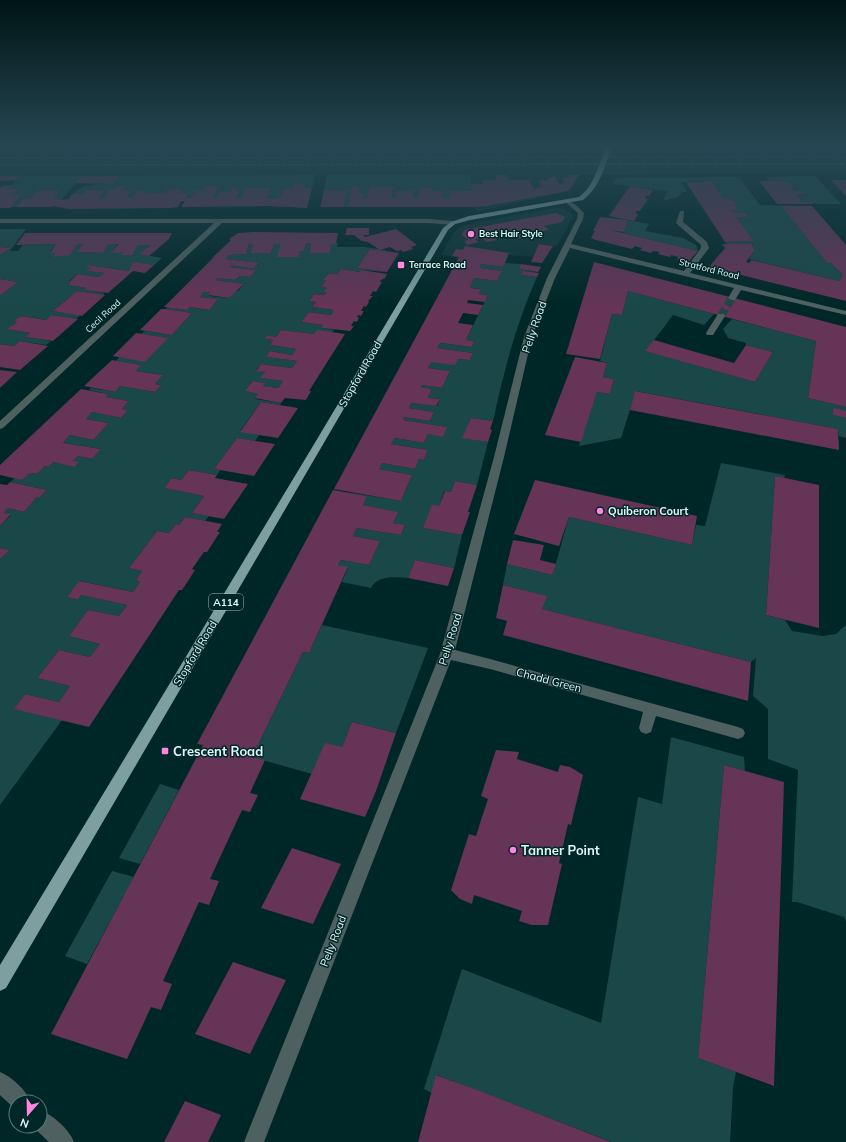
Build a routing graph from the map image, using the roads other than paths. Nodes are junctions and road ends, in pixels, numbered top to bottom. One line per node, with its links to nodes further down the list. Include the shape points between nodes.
1 (580, 199): 2 (main road, A114)
2 (568, 202): 6 (main road, A114, via 469,218); 7 (street, Pelly Road, via 580,213 580,219)
3 (682, 212): 8 (street, via 679,224 704,244 705,248)
4 (0, 221): 5 (street)
5 (220, 221): 6 (street, via 429,221); 14 (street, Cecil Road)
6 (453, 224): 19 (main road, Stopford Road / A114, via 445,229)
7 (568, 245): 8 (street, Stratford Road); 15 (street, Pelly Road, via 551,278 528,337)
8 (686, 273): 9 (street, Stratford Road)
9 (739, 287): 10 (street); 11 (street, Stratford Road)
10 (732, 298)
11 (846, 313)
12 (721, 316): 13 (street)
13 (710, 333)
14 (0, 426)
15 (447, 654): 16 (street, Chadd Green); 24 (street, Pelly Road)
16 (650, 708): 17 (street); 18 (street, Chadd Green)
17 (646, 728)
18 (738, 732)
19 (0, 982)
20 (0, 1082): 21 (street)
21 (13, 1094)
22 (48, 1127): 23 (street)
23 (64, 1142)
24 (254, 1142)

